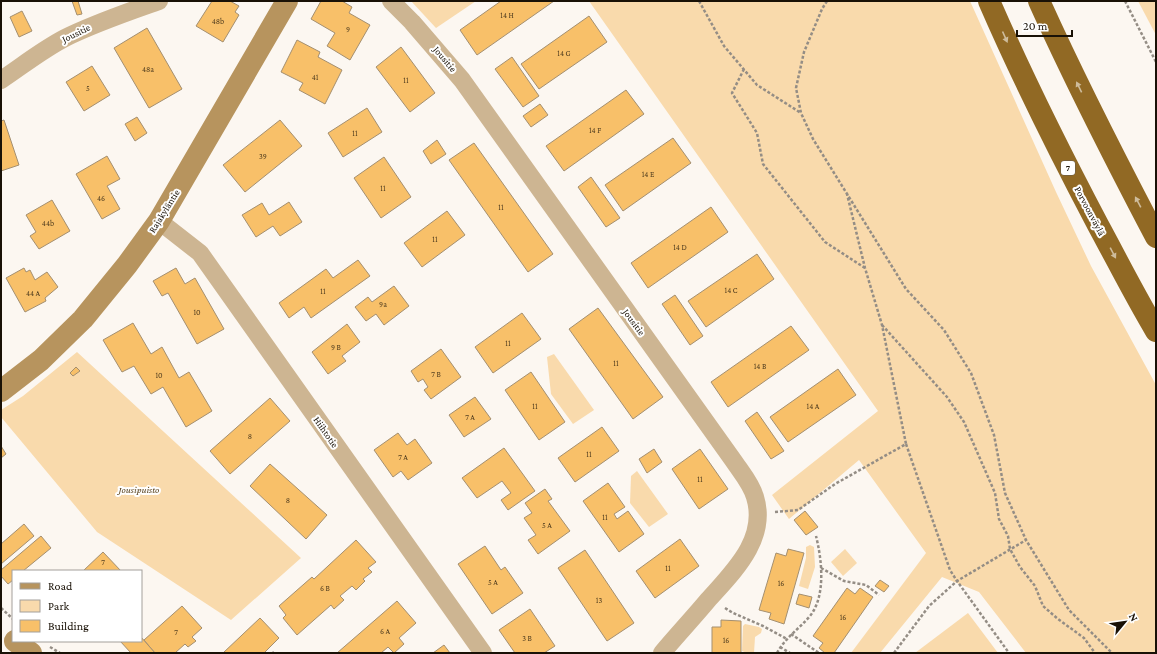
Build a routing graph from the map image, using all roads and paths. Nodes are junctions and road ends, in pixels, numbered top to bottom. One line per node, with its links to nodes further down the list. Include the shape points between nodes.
1 (159, 1): 11 (street, Jousitie, via 64,38)
2 (287, 1): 14 (street, Rajakyläntie)
3 (391, 1): 21 (street, Jousitie, via 462,80 749,482 756,497)
4 (699, 1): 10 (path, via 724,46)
5 (827, 1): 12 (path, via 804,52 796,88)
6 (989, 1): 18 (highway, Porvoonväylä / 7, one-way to 18, via 1071,174)
7 (1039, 1): 15 (highway, one-way to 7, via 1110,150)
8 (1125, 1): 9 (path)
9 (1156, 62)
10 (744, 69): 12 (path, via 757,85); 16 (path, via 732,93 757,134 763,164 826,242)
11 (1, 80)
12 (802, 114): 13 (path, via 813,139)
13 (846, 191): 16 (path); 23 (path, via 906,289 944,330 971,373 994,435 1005,493)
14 (159, 221): 19 (street, Rajakyläntie, via 128,265 83,318 41,360); 38 (street, Hiihtotie, via 200,253)
15 (1156, 237)
16 (865, 268): 17 (path)
17 (882, 325): 20 (path); 24 (path, via 947,397 964,422 995,493 999,519 1008,536)
18 (1156, 331)
19 (1, 391)
20 (906, 444): 21 (path, via 835,484 798,510); 26 (path, via 950,570)
21 (758, 513): 28 (street, Jousitie, via 756,533 750,549)
22 (816, 536): 25 (path)
23 (1026, 540): 24 (path); 46 (path, via 1069,610)
24 (1010, 549): 26 (path); 45 (path, via 1035,586 1043,606 1084,638)
25 (820, 568): 27 (path, via 844,581 866,585); 32 (path, via 821,589 817,605 810,617)
26 (957, 581): 43 (path, via 929,606); 44 (path)
27 (879, 595)
28 (710, 599): 34 (path); 39 (street, Jousitie)
29 (1, 608): 30 (path)
30 (12, 618)
31 (1, 630): 33 (street)
32 (791, 634): 34 (path); 42 (path)
33 (12, 638)
34 (787, 639): 36 (path)
35 (17, 642): 37 (street)
36 (780, 647): 40 (path); 41 (path)
37 (31, 653)
38 (483, 653)
39 (662, 653)
40 (777, 653)
41 (790, 653)
42 (819, 653)
43 (894, 653)
44 (1009, 653)
45 (1095, 653)
46 (1112, 653)

